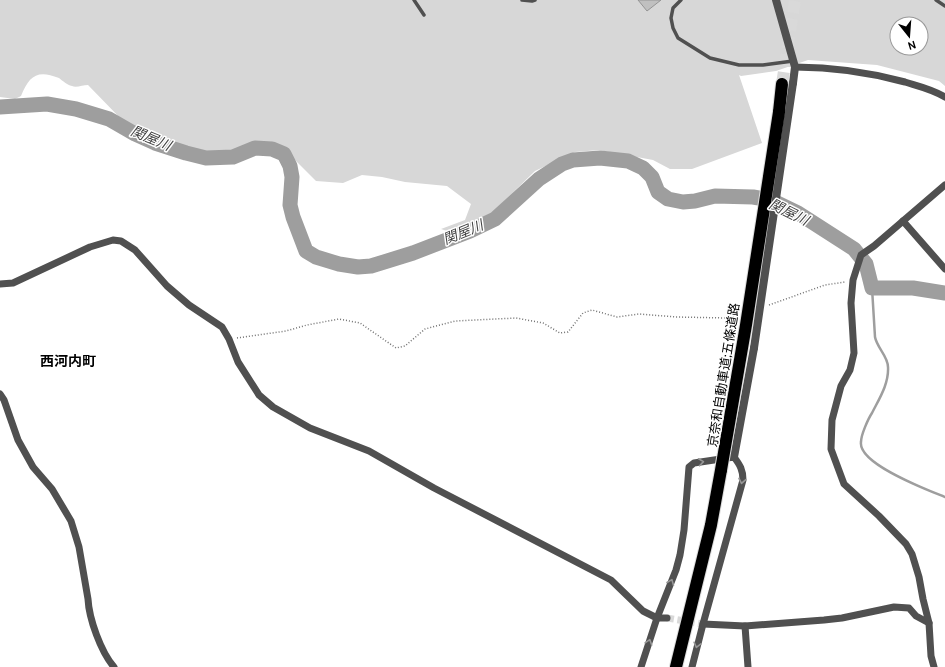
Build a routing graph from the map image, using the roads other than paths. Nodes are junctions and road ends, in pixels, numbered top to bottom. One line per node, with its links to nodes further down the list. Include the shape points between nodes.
1 (414, 0): 8 (lane)
2 (522, 0): 3 (lane)
3 (535, 0)
4 (681, 0): 9 (lane, via 673,8 671,18 678,38 710,58 739,65)
5 (776, 0): 9 (street)
6 (936, 0): 7 (lane)
7 (945, 6)
8 (424, 15)
9 (794, 64): 10 (street); 11 (street, via 881,75)
10 (788, 84): 17 (street, bridge, via 754,348); 25 (highway, 京奈和自動車道;五條道路, bridge, via 779,112 746,325 711,525)
11 (945, 97)
12 (945, 185): 13 (street)
13 (903, 221): 14 (street); 20 (street, via 861,255 853,280 851,303 854,353 850,370 841,386 832,420 832,449 844,484 880,516 912,554)
14 (945, 269)
15 (0, 284): 18 (street, via 13,283 90,247 113,240 121,242 135,250 166,286 222,327 238,362 259,395 273,407 310,428 369,451 434,488 611,580 643,611)
16 (0, 394): 23 (street, via 18,440 71,521 79,546 89,608 102,650)
17 (734, 457): 18 (street, one-way to 17, via 680,555 689,468 694,462); 21 (street, one-way to 21, via 740,465 743,480)
18 (656, 618): 19 (street); 24 (street, one-way to 18)
19 (667, 618)
20 (929, 622): 22 (street, via 916,616 909,608 894,607 842,618); 28 (street)
21 (703, 624): 22 (street); 26 (street, one-way to 26)
22 (746, 626): 27 (street)
23 (114, 667)
24 (641, 667)
25 (676, 667)
26 (692, 667)
27 (748, 667)
28 (934, 667)

